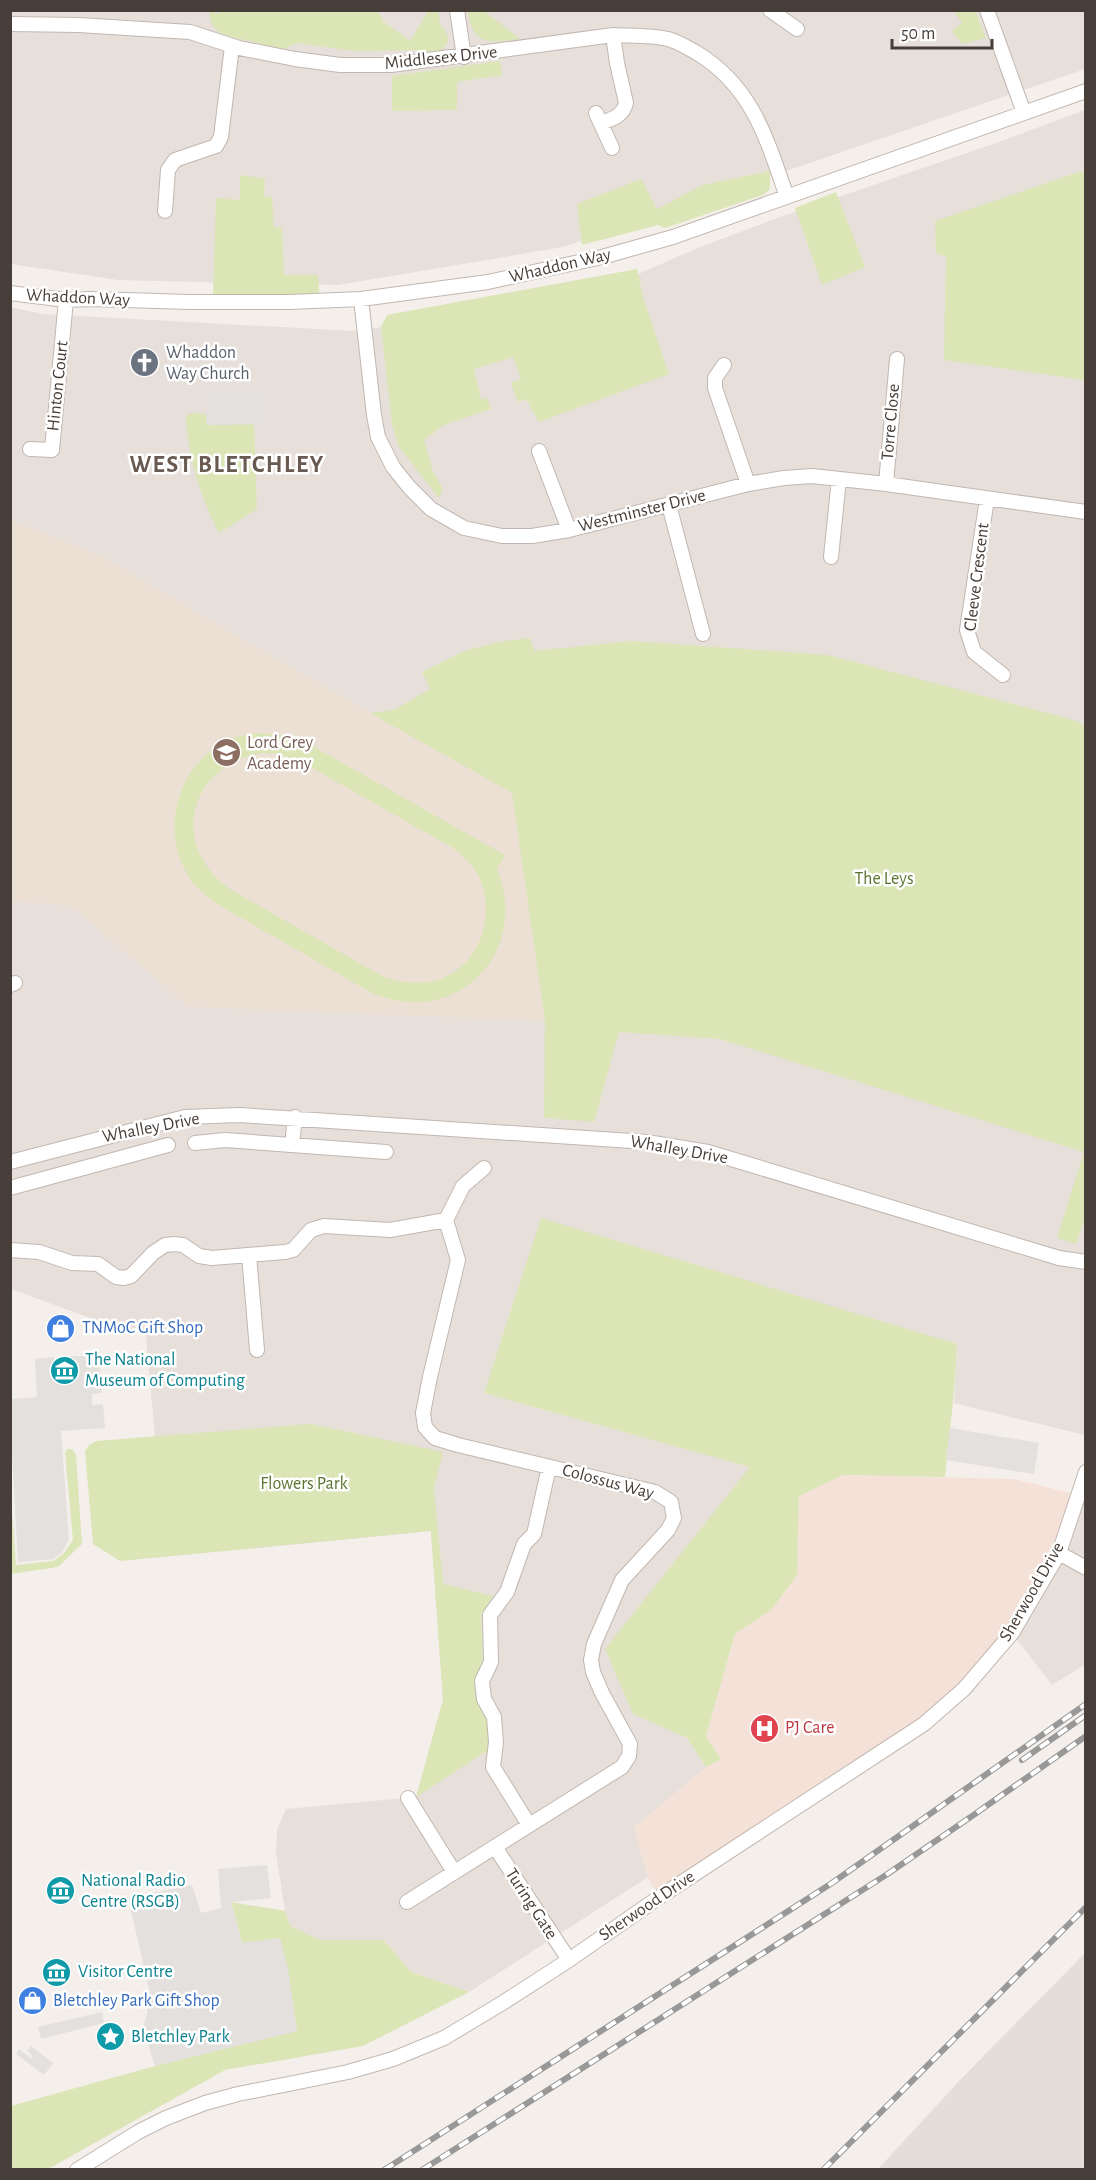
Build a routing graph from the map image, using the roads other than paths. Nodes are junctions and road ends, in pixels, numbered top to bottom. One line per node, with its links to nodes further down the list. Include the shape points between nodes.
1 (457, 10): 8 (street)
2 (770, 10): 5 (street)
3 (987, 10): 10 (street)
4 (10, 24): 7 (street, Middlesex Drive, via 190,32)
5 (797, 29)
6 (613, 35): 8 (street, Middlesex Drive); 11 (street, via 625,110 598,118); 12 (street, Middlesex Drive, via 647,36 681,44 710,61 735,84 766,135)
7 (232, 46): 8 (street, Middlesex Drive, via 340,65 391,65); 13 (street, via 221,137 216,146 175,160 168,170)
8 (464, 57)
9 (1086, 91): 10 (street, Whaddon Way)
10 (1024, 113): 12 (street, Whaddon Way)
11 (612, 148)
12 (787, 197): 15 (street, Whaddon Way, via 674,237 602,257 488,282)
13 (165, 211)
14 (10, 293): 16 (street, Whaddon Way)
15 (361, 299): 16 (street, Whaddon Way); 27 (street, Westminster Drive, via 378,437 393,467 409,487 431,508 464,528 532,537)
16 (66, 300): 19 (street, Hinton Court, via 52,450)
17 (897, 359): 23 (street, Torre Close)
18 (724, 365): 22 (street, via 715,378 715,388)
19 (30, 449)
20 (539, 451): 27 (street)
21 (839, 479): 22 (street, Westminster Drive, via 784,478); 23 (street, Westminster Drive); 28 (street)
22 (748, 484): 25 (street, Westminster Drive)
23 (886, 484): 24 (street, Westminster Drive)
24 (987, 499): 26 (street, Westminster Drive); 30 (street, Cleeve Crescent, via 967,630 974,652)
25 (669, 505): 27 (street, Westminster Drive); 29 (street)
26 (1086, 512)
27 (569, 530)
28 (831, 557)
29 (703, 634)
30 (1003, 675)
31 (295, 1118): 34 (street); 36 (street, Whalley Drive, via 185,1117); 42 (street, Whalley Drive, via 647,1142 708,1152 1059,1258)
32 (195, 1143): 34 (street, Whalley Drive, via 225,1140)
33 (168, 1145): 38 (street, Whalley Drive)
34 (292, 1145): 35 (street, Whalley Drive)
35 (386, 1152)
36 (10, 1161)
37 (484, 1168): 39 (street, via 463,1186)
38 (10, 1188)
39 (446, 1220): 41 (street, via 390,1230 324,1226 311,1230 293,1250); 44 (street, Colossus Way, via 458,1260 430,1377 423,1413 425,1427 435,1438)
40 (10, 1250): 41 (street, via 39,1252 72,1263 98,1264 124,1278 165,1245 183,1245 198,1256 212,1258)
41 (249, 1255): 43 (street)
42 (1086, 1262)
43 (257, 1350)
44 (549, 1467): 49 (street, via 534,1534 524,1544 507,1592 490,1615 491,1662 482,1681 484,1699 494,1717 493,1767); 49 (street, Colossus Way, via 655,1492 671,1502 674,1518 668,1530 622,1580 594,1644 593,1672 627,1735 629,1756 622,1767)
45 (1086, 1472): 46 (street, Sherwood Drive)
46 (1059, 1553): 47 (street); 53 (street, Sherwood Drive, via 1012,1633 964,1689 924,1724)
47 (1086, 1568)
48 (408, 1798): 51 (street)
49 (529, 1825): 50 (street, Colossus Way)
50 (495, 1847): 51 (street, Colossus Way); 53 (street, Turing Gate)
51 (454, 1872): 52 (street, Colossus Way)
52 (407, 1902)
53 (569, 1960): 54 (street, Sherwood Drive, via 444,2038 348,2072 205,2103 138,2132)
54 (77, 2169)

